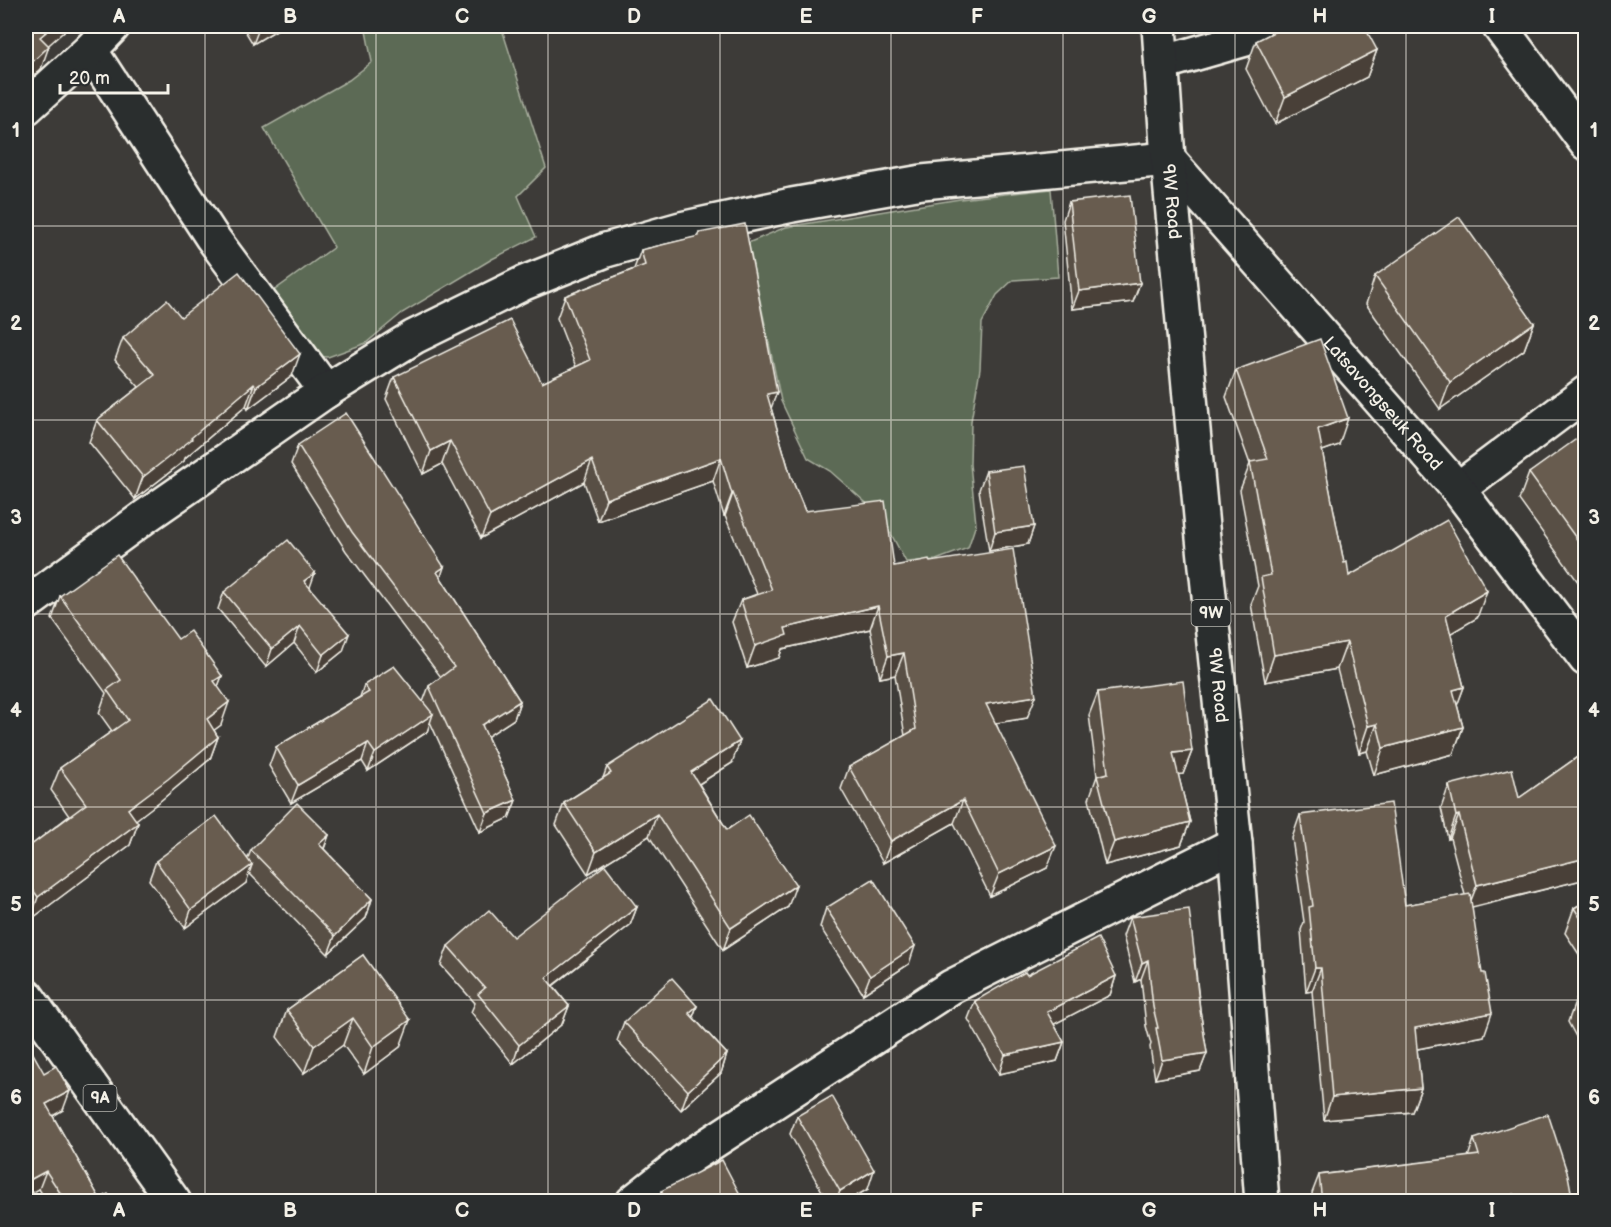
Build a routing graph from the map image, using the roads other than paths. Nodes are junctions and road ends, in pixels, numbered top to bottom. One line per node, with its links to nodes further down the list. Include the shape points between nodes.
1 (113, 26): 5 (street)
2 (1159, 26): 6 (street, 9W Road / 9W)
3 (1291, 26): 6 (street)
4 (1499, 26): 8 (street)
5 (90, 50): 7 (street); 10 (street, via 212,237)
6 (1162, 63): 9 (street, 9W Road / 9W)
7 (26, 108)
8 (1586, 143)
9 (1168, 159): 10 (street, via 922,182 792,204 681,229 606,250 524,283 414,337); 12 (street, Latsavongseuk Road); 15 (street, 9W Road / 9W)
10 (326, 392): 13 (street)
11 (1586, 393): 12 (street)
12 (1458, 489): 14 (street, Latsavongseuk Road)
13 (26, 604)
14 (1586, 659)
15 (1235, 844): 18 (street, via 951,987 691,1156); 19 (street, 9W Road / 9W)
16 (26, 995): 17 (street, 9A)
17 (174, 1202)
18 (633, 1202)
19 (1262, 1202)

